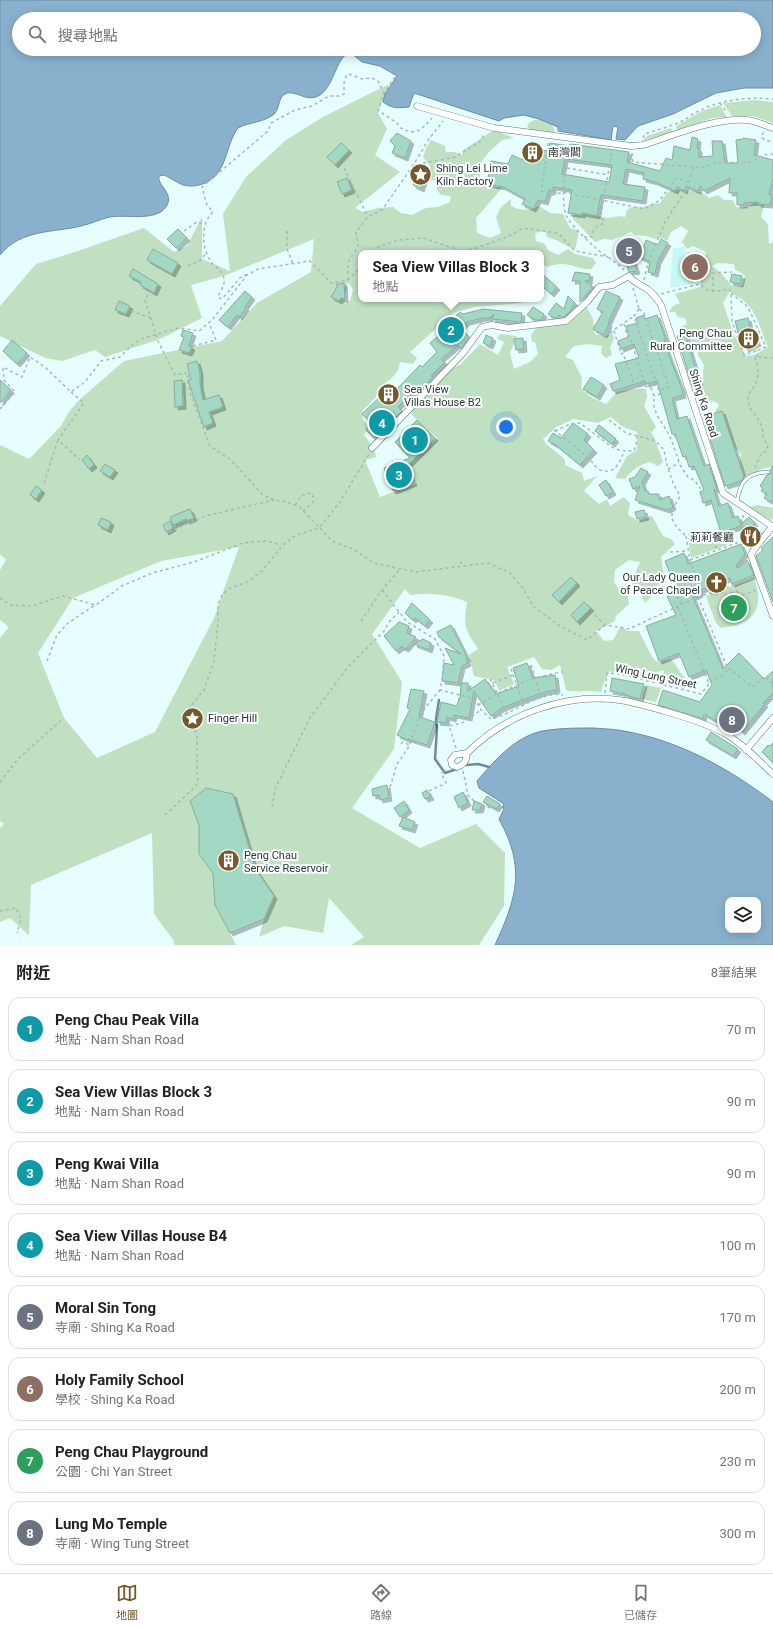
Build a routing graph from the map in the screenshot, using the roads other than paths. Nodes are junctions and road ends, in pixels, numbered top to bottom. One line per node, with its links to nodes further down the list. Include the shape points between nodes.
1 (417, 106): 2 (street, via 488,126 631,146 731,120 747,120)
2 (773, 128)
3 (372, 448): 5 (street, Shing Ka Road, via 463,353 482,327 492,325 508,328 566,321 599,287 613,285 628,276 655,296 661,305 722,492)
4 (768, 472): 5 (lane, via 754,475 743,482 738,493)
5 (740, 504): 6 (street, Shing Ka Road)
6 (772, 526): 7 (street, via 766,537 750,554)
7 (773, 616)
8 (773, 718): 9 (street)
9 (746, 750): 10 (street, via 725,734 693,719 625,701 593,699 560,702 521,716 499,728); 11 (street)
10 (466, 753): 10 (street, via 466,760 462,766 454,767 451,760 456,755)
11 (773, 774)

